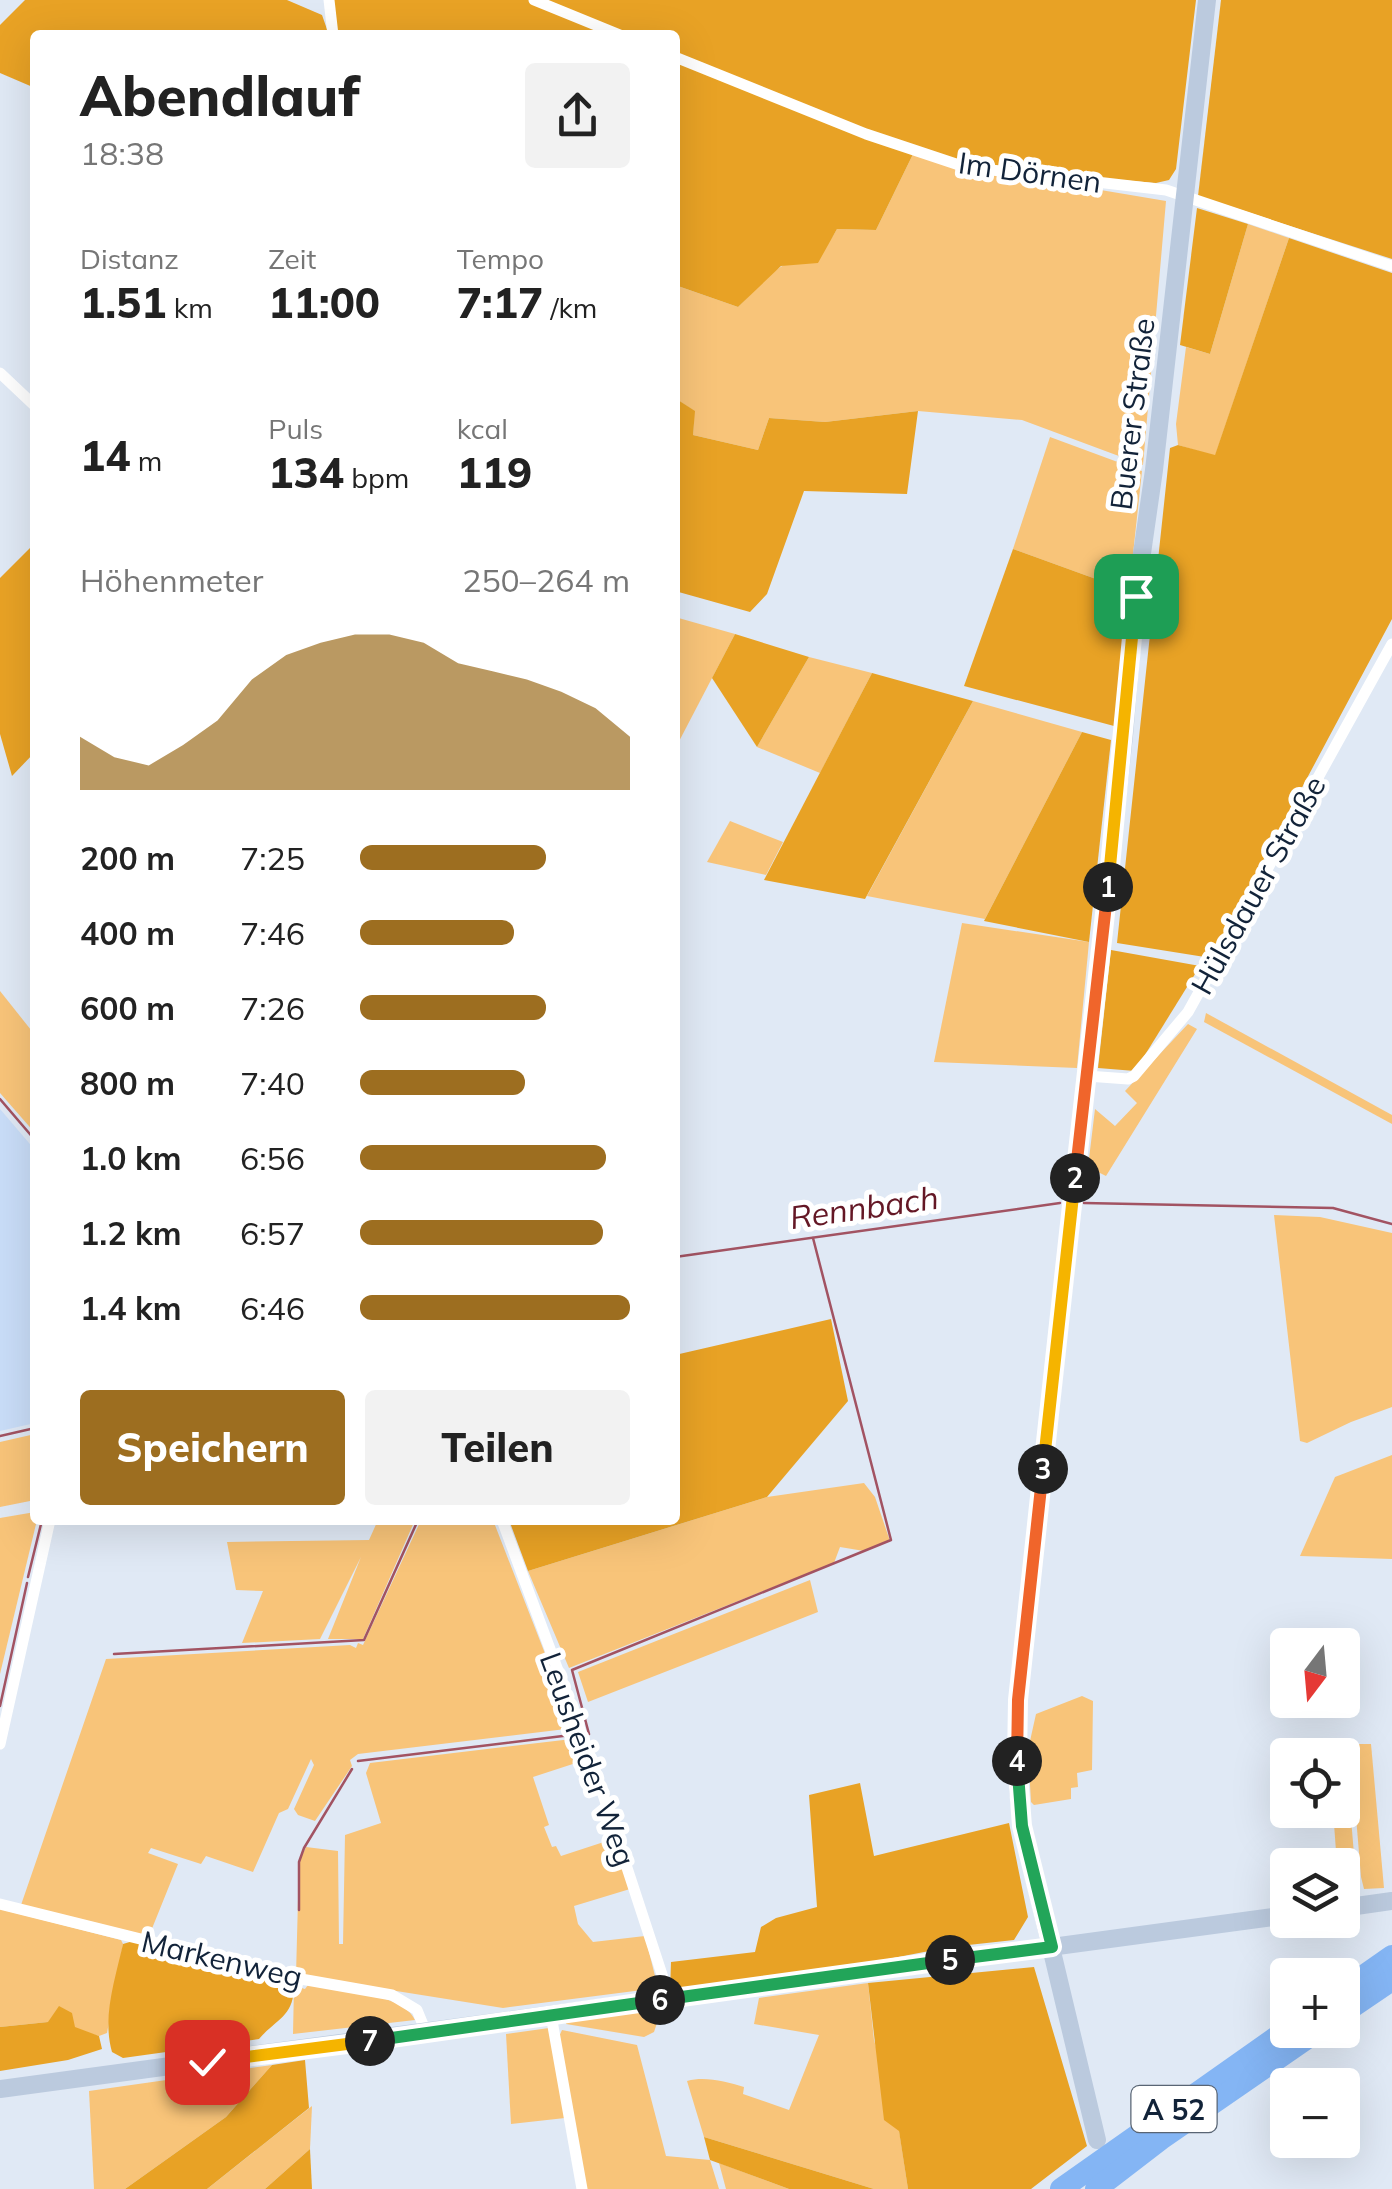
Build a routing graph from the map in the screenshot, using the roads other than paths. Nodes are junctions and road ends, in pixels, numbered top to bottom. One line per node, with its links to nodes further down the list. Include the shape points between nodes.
1 (329, 0): 4 (street)
2 (534, 0): 5 (street)
3 (1208, 0): 7 (main road, Buerer Straße)
4 (332, 30)
5 (608, 30)
6 (680, 59): 7 (street, Im Dörnen, via 965,167)
7 (1184, 196): 8 (street, Im Dörnen); 12 (main road, Buerer Straße)
8 (1392, 266)
9 (0, 374): 10 (street)
10 (30, 401)
11 (1392, 644): 12 (street, Hülsdauer Straße, via 1188,1012 1134,1076)
12 (1087, 1076): 20 (main road, Buerer Straße, via 1018,1700 1022,1826)
13 (49, 1525): 15 (street)
14 (504, 1525): 24 (street, Leusheider Weg)
15 (0, 1744)
16 (1392, 1901): 18 (main road)
17 (0, 1904): 27 (street, Markenweg, via 392,1995 418,2010)
18 (1360, 1905)
19 (1270, 1917): 20 (main road)
20 (1052, 1947): 24 (main road); 31 (main road, Buerer Straße)
21 (1392, 1956): 22 (highway)
22 (1360, 1978)
23 (1392, 1980): 25 (highway)
24 (670, 1999): 26 (main road)
25 (1360, 2002)
26 (551, 2015): 27 (main road); 32 (street)
27 (426, 2032): 30 (main road)
28 (1270, 2042): 33 (highway, A 52)
29 (1293, 2048): 34 (highway, A 52)
30 (0, 2089)
31 (1098, 2140)
32 (582, 2189)
33 (1061, 2189)
34 (1096, 2189)

